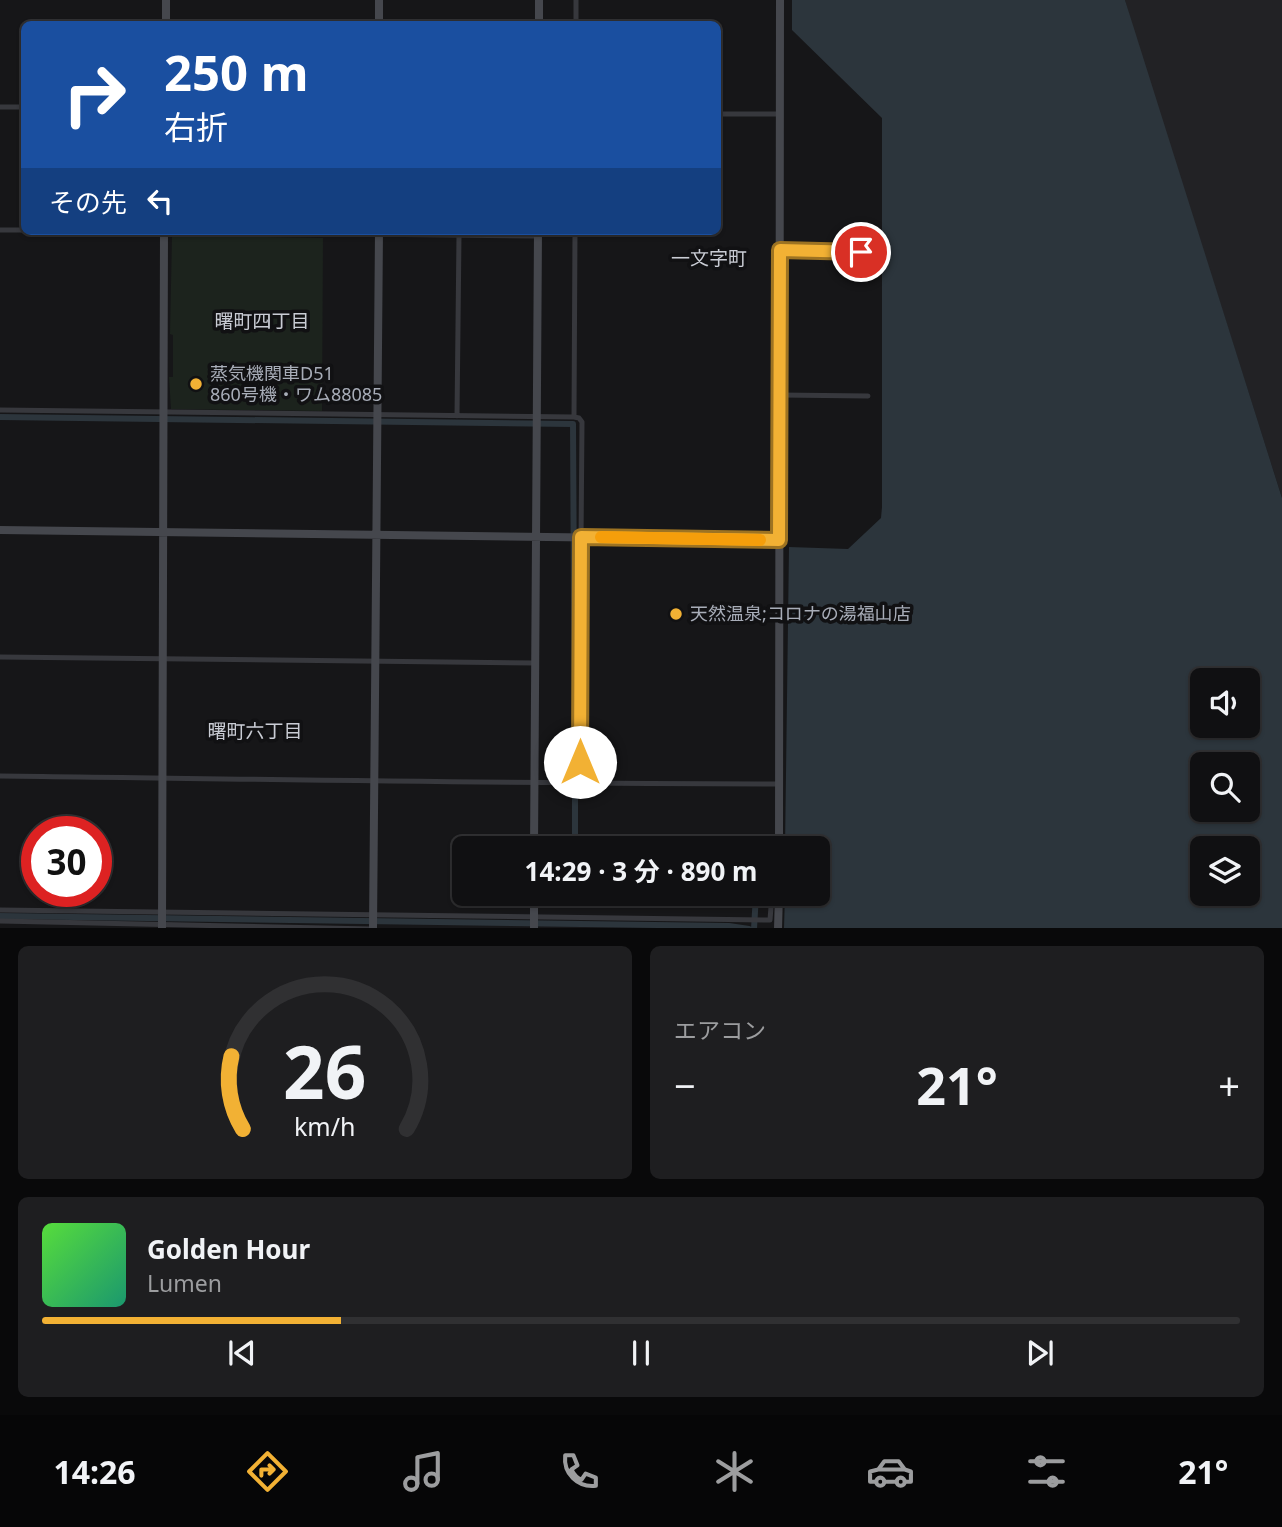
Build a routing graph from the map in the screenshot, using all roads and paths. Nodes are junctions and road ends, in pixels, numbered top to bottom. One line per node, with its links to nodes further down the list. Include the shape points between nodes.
1 (166, 0): 6 (street)
2 (379, 0): 7 (street)
3 (540, 0): 8 (street)
4 (576, 0): 9 (street)
5 (780, 0): 13 (street)
6 (166, 21)
7 (379, 21)
8 (539, 21)
9 (576, 21)
10 (0, 107): 11 (street)
11 (21, 107)
12 (721, 114): 13 (street)
13 (780, 114): 21 (street)
14 (0, 230): 15 (street)
15 (21, 230)
16 (164, 235): 27 (street)
17 (379, 235): 29 (street)
18 (459, 235): 26 (street)
19 (538, 235): 30 (street)
20 (575, 235): 28 (street)
21 (780, 250): 22 (street); 23 (street)
22 (861, 252)
23 (780, 395): 24 (street); 36 (street)
24 (868, 396)
25 (0, 410): 27 (street)
26 (457, 416): 29 (street); 30 (street)
27 (164, 417): 29 (street); 32 (street)
28 (574, 417): 30 (street); 35 (street, via 582,422)
29 (377, 419): 33 (street)
30 (536, 422): 34 (street)
31 (0, 530): 32 (street)
32 (164, 532): 33 (street); 38 (street)
33 (376, 534): 34 (street); 39 (street)
34 (537, 537): 35 (street); 40 (street)
35 (580, 537): 36 (street); 45 (street)
36 (779, 540): 46 (street)
37 (0, 657): 38 (street)
38 (163, 658): 39 (street); 42 (street)
39 (375, 660): 40 (street); 43 (street)
40 (536, 663): 44 (street)
41 (0, 776): 42 (street)
42 (162, 778): 43 (street); 53 (street)
43 (376, 779): 44 (street); 55 (street)
44 (534, 782): 45 (street); 47 (street)
45 (579, 784): 46 (street)
46 (779, 784): 48 (street)
47 (534, 836)
48 (779, 836)
49 (769, 906): 54 (street)
50 (779, 906): 63 (street)
51 (0, 910): 53 (street)
52 (0, 920): 53 (street)
53 (161, 920): 55 (street); 58 (street)
54 (766, 920): 57 (street); 62 (street)
55 (373, 923): 56 (street); 61 (street)
56 (534, 923): 57 (street)
57 (732, 924)
58 (206, 927): 59 (street)
59 (248, 927): 60 (street)
60 (290, 928): 61 (street)
61 (332, 928)
62 (770, 928)
63 (778, 928)

